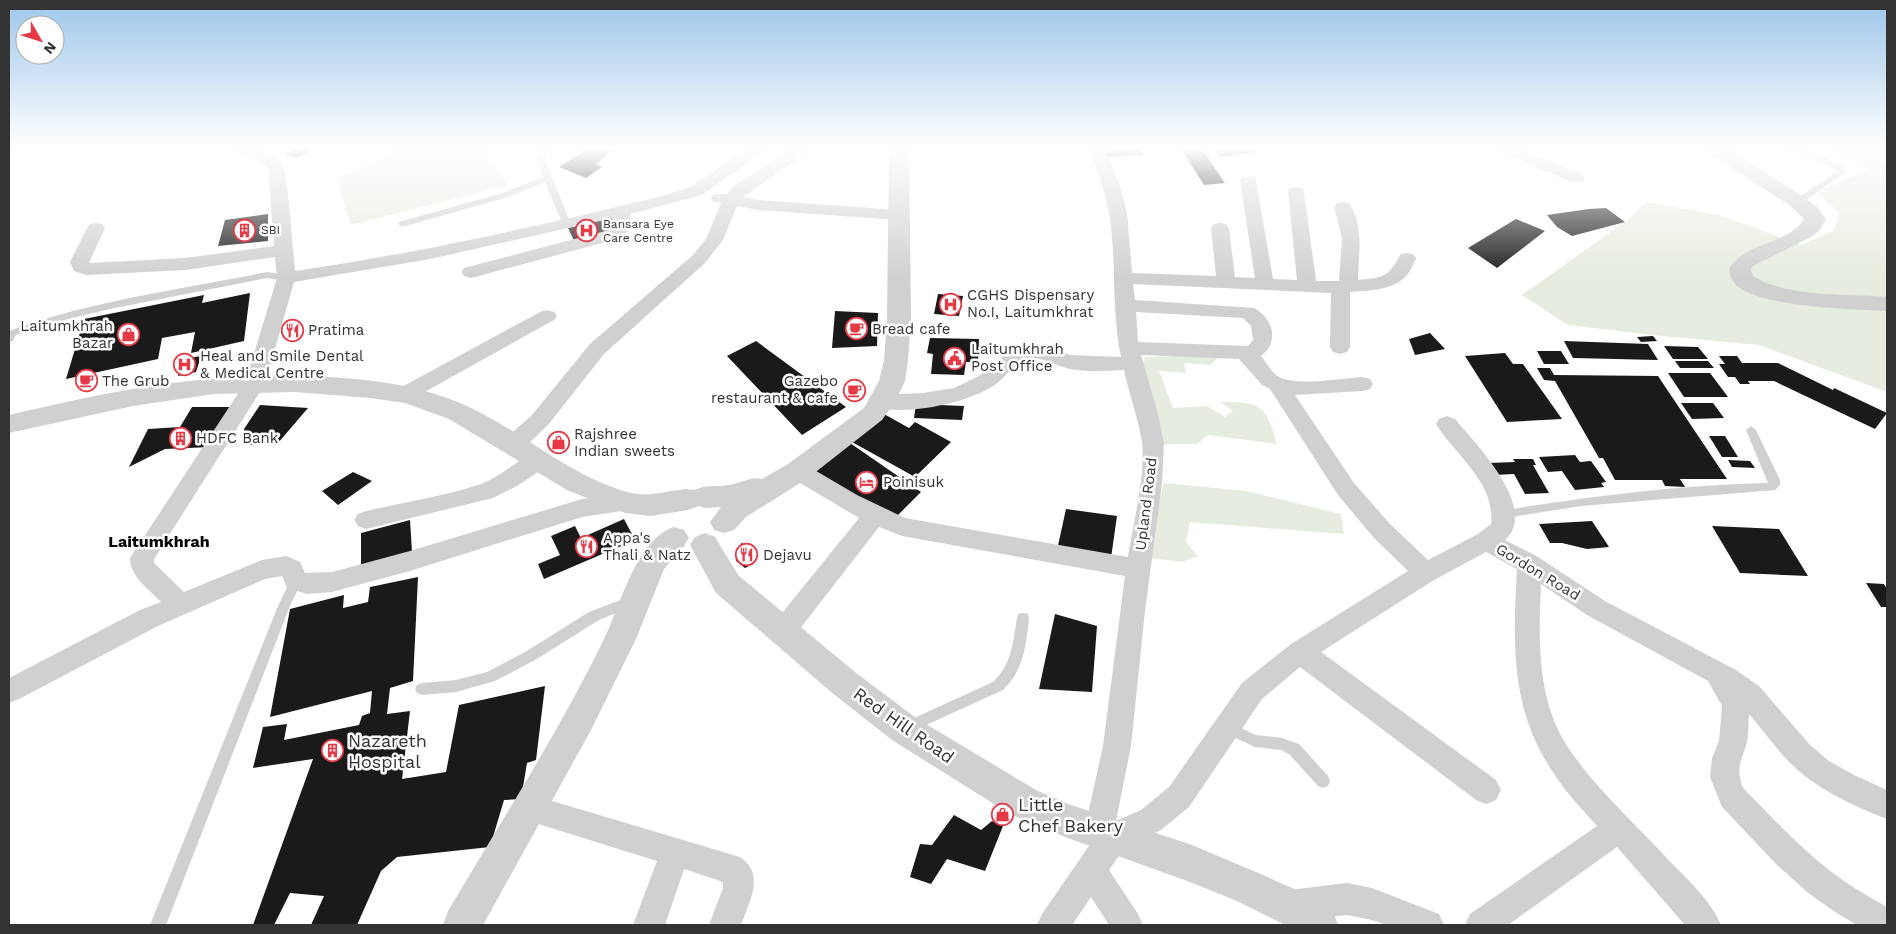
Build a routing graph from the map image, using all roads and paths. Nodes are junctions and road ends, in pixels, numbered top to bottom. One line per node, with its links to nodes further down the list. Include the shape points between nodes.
1 (1296, 192): 30 (street)
2 (278, 193): 22 (street)
3 (510, 193): 18 (lane)
4 (554, 193): 19 (lane)
5 (691, 193): 16 (street)
6 (702, 193): 13 (street)
7 (738, 193): 13 (street)
8 (898, 193): 17 (street)
9 (1113, 193): 26 (street, Upland Road)
10 (1250, 193): 28 (street)
11 (1783, 193): 14 (street)
12 (1812, 193): 14 (lane)
13 (731, 200): 17 (street); 46 (street, via 714,240 699,260 597,349 540,420)
14 (1798, 202): 31 (street, via 1810,211 1814,223 1791,240 1744,262 1740,269 1744,280 1774,294)
15 (1343, 207): 29 (street, via 1351,241)
16 (621, 212): 19 (street); 24 (street, via 622,228 615,234)
17 (898, 215): 42 (street, via 896,360 892,381)
18 (402, 224)
19 (567, 225): 25 (street, via 394,261)
20 (96, 228): 22 (street, via 79,262 86,269 185,264)
21 (1220, 228): 27 (street)
22 (284, 250): 25 (street)
23 (1407, 258): 29 (street, via 1394,277 1382,282)
24 (471, 272)
25 (286, 278): 34 (lane, via 267,275 110,306 36,324); 38 (street)
26 (1123, 278): 27 (street); 32 (street, Upland Road)
27 (1226, 283): 28 (street)
28 (1265, 284): 30 (street)
29 (1345, 286): 30 (street); 35 (street)
30 (1307, 287)
31 (1887, 304)
32 (1124, 306): 36 (street, Upland Road); 37 (street, via 1247,312 1261,324 1262,342)
33 (547, 316): 41 (street)
34 (10, 335)
35 (1340, 347)
36 (1131, 355): 37 (street, via 1234,350); 42 (street, via 1088,364 1023,353 988,380 955,395 917,402); 57 (street, Upland Road, via 1153,444 1151,483)
37 (1249, 355): 39 (street, via 1268,379)
38 (255, 384): 41 (street, via 315,384); 43 (street, via 176,390); 61 (street, via 142,558 142,567)
39 (1277, 384): 40 (street, via 1295,388); 58 (street, via 1346,489 1382,531)
40 (1363, 384)
41 (406, 394): 46 (street, via 469,416)
42 (882, 402): 48 (street, via 873,414)
43 (9, 424)
44 (1447, 424): 51 (street, via 1489,479)
45 (1751, 430): 51 (lane, via 1774,480 1771,487 1581,502)
46 (514, 444): 47 (street)
47 (539, 460): 50 (street, via 584,487); 53 (street, via 485,492)
48 (787, 477): 49 (street, via 728,496); 52 (street); 54 (street, via 736,510)
49 (696, 498): 50 (street); 54 (street, via 679,502 668,514); 54 (street, Red Hill Road, via 719,504 723,509)
50 (632, 504): 54 (street); 59 (street, via 582,508 410,562 332,582 307,584)
51 (1505, 514): 55 (street, via 1502,528)
52 (874, 516): 57 (street, via 944,536); 63 (street)
53 (366, 520)
54 (692, 533): 60 (street, via 660,552); 63 (street, Red Hill Road, via 727,584)
55 (1486, 541): 56 (street, Gordon Road); 58 (street, Gordon Road)
56 (1529, 564): 65 (street, Gordon Road, via 1596,608); 74 (street, via 1526,624 1528,664 1536,708 1550,745 1579,786)
57 (1138, 569): 75 (street, Upland Road, via 1117,746)
58 (1425, 573): 64 (street, Gordon Road)
59 (296, 581): 61 (street, via 291,569 274,567); 80 (lane)
60 (637, 599): 66 (lane, via 594,616 490,677 456,686); 73 (street, via 578,721)
61 (180, 604): 67 (street)
62 (1023, 618): 69 (lane, via 1015,667 1008,678 998,686)
63 (783, 631): 69 (street, Red Hill Road)
64 (1300, 652): 68 (street, Gordon Road, via 1252,691); 71 (street)
65 (1717, 673): 72 (street, Gordon Road, via 1749,694 1800,754 1820,770); 79 (street, via 1736,706 1733,741 1726,758 1724,777 1732,797 1818,881)
66 (422, 689)
67 (9, 691)
68 (1226, 727): 70 (lane, via 1255,741 1294,749); 75 (street, Gordon Road, via 1179,797)
69 (904, 729): 75 (street, Red Hill Road, via 1023,802)
70 (1323, 782)
71 (1486, 790)
72 (1887, 805)
73 (528, 808): 76 (street); 81 (street)
74 (1619, 828): 88 (street); 89 (street)
75 (1120, 839): 77 (street); 78 (street, Red Hill Road, via 1200,868)
76 (674, 852): 82 (street); 83 (street, via 729,868 738,874 739,888)
77 (1092, 872): 84 (street); 85 (street)
78 (1289, 906): 86 (street, Red Hill Road); 87 (street, via 1347,898)
79 (1883, 923)
80 (158, 925)
81 (462, 925)
82 (649, 925)
83 (725, 925)
84 (1053, 925)
85 (1127, 925)
86 (1319, 925)
87 (1428, 925)
88 (1481, 925)
89 (1705, 925)

